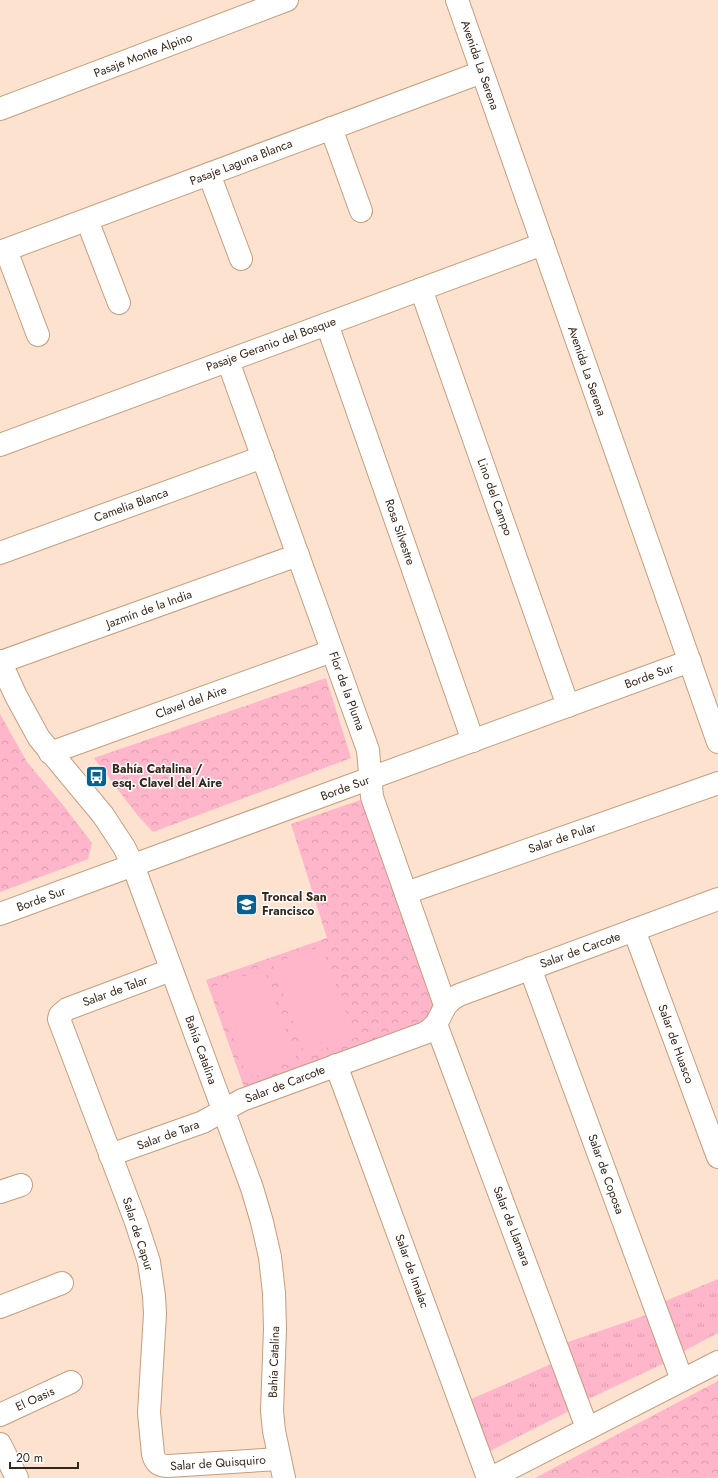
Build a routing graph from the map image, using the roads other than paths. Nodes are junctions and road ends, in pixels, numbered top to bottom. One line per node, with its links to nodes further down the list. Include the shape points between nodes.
1 (287, 0): 4 (street, Pasaje Monte Alpino)
2 (457, 0): 3 (street, Avenida La Serena)
3 (482, 72): 5 (street, Pasaje Laguna Blanca); 9 (street, Avenida La Serena)
4 (0, 109)
5 (331, 128): 6 (street, Pasaje Laguna Blanca); 7 (street)
6 (209, 174): 8 (street, Pasaje Laguna Blanca); 11 (street)
7 (361, 211)
8 (87, 220): 10 (street, Pasaje Laguna Blanca); 13 (street)
9 (543, 244): 12 (street, Pasaje Geranio del Bosque); 22 (street, Avenida La Serena)
10 (3, 251): 15 (street)
11 (241, 259)
12 (421, 289): 14 (street, Pasaje Geranio del Bosque); 24 (street, Lino del Campo)
13 (119, 303)
14 (327, 324): 16 (street, Pasaje Geranio del Bosque); 25 (street, Rosa Silvestre)
15 (38, 335)
16 (228, 360): 17 (street, Pasaje Geranio del Bosque); 18 (street, Flor de la Pluma)
17 (0, 444)
18 (263, 457): 19 (street, Camelia Blanca); 20 (street, Flor de la Pluma)
19 (0, 554)
20 (298, 555): 21 (street, Flor de la Pluma); 23 (street, Jazmín de la India)
21 (332, 651): 27 (street, Clavel del Aire); 28 (street, Flor de la Pluma, via 368,750)
22 (690, 661): 24 (street, Borde Sur); 26 (street, Avenida La Serena)
23 (0, 662): 27 (street, Bahía Catalina, via 29,721)
24 (568, 706): 25 (street, Borde Sur)
25 (473, 741): 28 (street, Borde Sur)
26 (718, 742)
27 (50, 753): 30 (street, Bahía Catalina, via 103,815 124,847)
28 (370, 778): 30 (street, Borde Sur); 31 (street, Flor de la Pluma, via 372,797)
29 (718, 783): 31 (street, Salar de Pular)
30 (132, 865): 33 (street, Borde Sur); 36 (street, Bahía Catalina)
31 (406, 893): 37 (street, Flor de la Pluma)
32 (718, 899): 34 (street, Salar de Carcote)
33 (0, 914)
34 (634, 930): 35 (street, Salar de Carcote); 43 (street, Salar de Huasco)
35 (530, 968): 37 (street, Salar de Carcote, via 459,995); 49 (street, Salar de Coposa)
36 (171, 970): 38 (street, Salar de Talar, via 67,1009); 41 (street, Bahía Catalina)
37 (446, 1005): 39 (street)
38 (60, 1015): 42 (street, Salar de Capur, via 60,1024)
39 (436, 1024): 40 (street, Salar de Carcote, via 425,1033); 52 (street, Salar de Llamara)
40 (336, 1065): 41 (street, Salar de Carcote, via 242,1100); 57 (street, Salar de Imalac)
41 (223, 1111): 42 (street, Salar de Tara, via 203,1122); 55 (street, Bahía Catalina, via 252,1188 270,1257 276,1329 272,1411)
42 (110, 1155): 54 (street, Salar de Capur, via 144,1245 152,1278 155,1328 149,1413 153,1454)
43 (718, 1157)
44 (21, 1185): 45 (street)
45 (0, 1192)
46 (62, 1283): 47 (street)
47 (0, 1306)
48 (718, 1362): 49 (street)
49 (682, 1380): 52 (street)
50 (70, 1382): 51 (street, El Oasis)
51 (0, 1415)
52 (588, 1428): 57 (street)
53 (0, 1444): 56 (street)
54 (158, 1464): 55 (street, Salar de Quisquiro)
55 (281, 1468)
56 (17, 1478)
57 (489, 1478)

